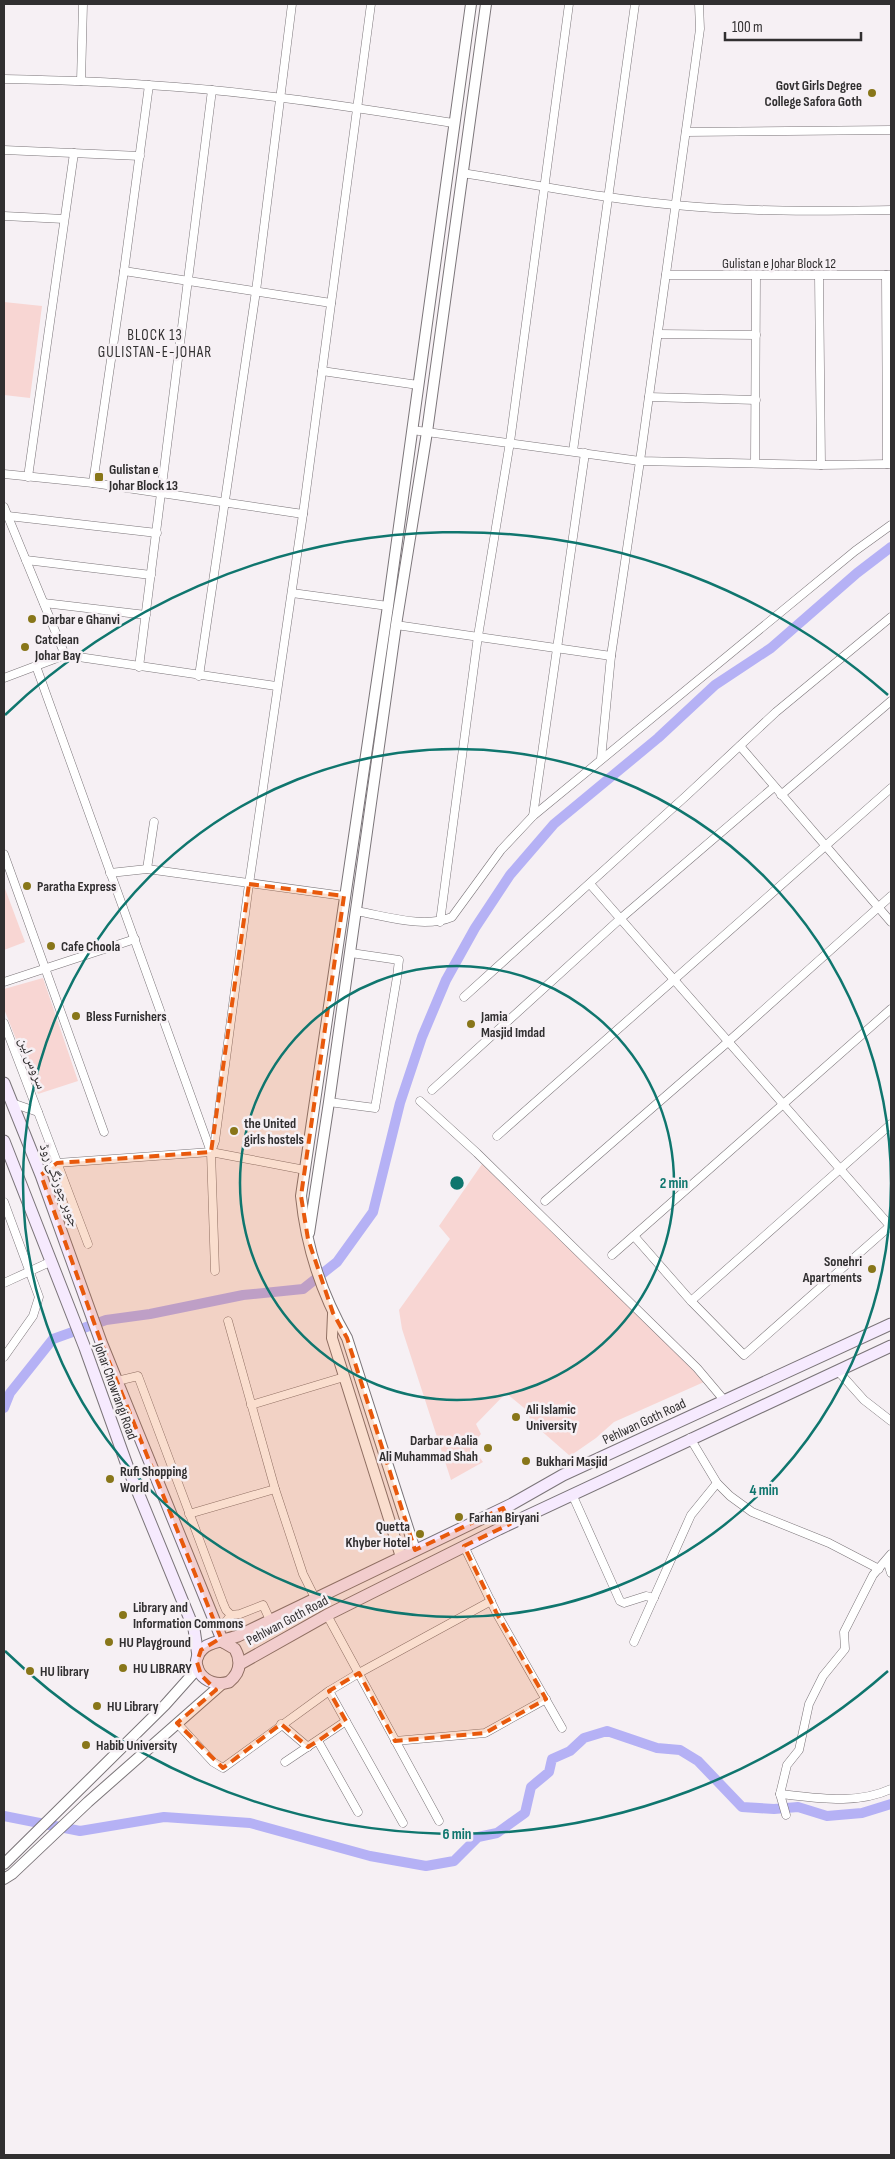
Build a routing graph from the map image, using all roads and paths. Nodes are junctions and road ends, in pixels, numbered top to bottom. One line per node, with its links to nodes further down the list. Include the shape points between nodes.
1 (83, 4): 10 (street)
2 (292, 4): 13 (street)
3 (371, 4): 14 (street)
4 (471, 4): 15 (street)
5 (486, 4): 21 (street)
6 (569, 4): 22 (street)
7 (635, 4): 23 (street)
8 (699, 4): 17 (street, via 700,30)
9 (4, 79): 10 (street)
10 (81, 81): 11 (street)
11 (149, 85): 12 (street); 20 (street)
12 (212, 90): 13 (street); 35 (street)
13 (281, 98): 14 (street); 36 (street)
14 (358, 108): 15 (street); 37 (street)
15 (453, 123): 28 (street)
16 (891, 130): 17 (street)
17 (686, 132): 24 (street)
18 (4, 150): 19 (street)
19 (74, 153): 20 (street); 27 (street)
20 (140, 156): 30 (street)
21 (462, 173): 22 (street); 29 (street)
22 (545, 186): 23 (street); 46 (street)
23 (608, 197): 24 (street); 47 (street)
24 (676, 206): 25 (street, via 788,211); 31 (street)
25 (891, 210)
26 (4, 216): 27 (street)
27 (64, 219): 54 (street)
28 (440, 221): 29 (street); 41 (street)
29 (455, 222): 45 (street)
30 (124, 271): 35 (street); 55 (street)
31 (666, 275): 32 (street, Gulistan e Johar Block 12); 38 (street)
32 (756, 275): 33 (street, Gulistan e Johar Block 12); 39 (street)
33 (819, 275): 34 (street, Gulistan e Johar Block 12); 52 (street)
34 (889, 275): 51 (street)
35 (186, 280): 36 (street); 56 (street)
36 (256, 292): 37 (street); 57 (street)
37 (331, 303): 40 (street)
38 (658, 334): 39 (street); 42 (street)
39 (756, 335): 43 (street)
40 (322, 371): 41 (street); 59 (street)
41 (418, 386): 44 (street)
42 (649, 397): 43 (street); 49 (street)
43 (756, 400): 50 (street)
44 (412, 430): 45 (street); 67 (street)
45 (427, 432): 46 (street); 70 (street)
46 (510, 442): 47 (street); 71 (street)
47 (573, 451): 48 (street)
48 (585, 453): 49 (street); 72 (street)
49 (640, 461): 50 (street); 74 (street)
50 (755, 462): 52 (street)
51 (889, 464): 52 (street)
52 (821, 465)
53 (4, 474): 54 (street)
54 (28, 477): 55 (street)
55 (92, 483): 56 (street)
56 (162, 493): 57 (street); 62 (street)
57 (223, 503): 59 (street); 77 (street)
58 (4, 507): 60 (street)
59 (303, 514): 65 (street)
60 (8, 516): 62 (street); 63 (street)
61 (891, 525): 84 (street)
62 (157, 533): 64 (street)
63 (26, 560): 64 (street); 66 (street)
64 (152, 575): 68 (street)
65 (292, 593): 67 (street); 81 (street)
66 (44, 602): 68 (street); 73 (street)
67 (388, 606): 79 (street)
68 (146, 615): 76 (street)
69 (891, 617): 83 (street)
70 (396, 625): 71 (street); 80 (street)
71 (478, 636): 72 (street); 101 (street)
72 (558, 647): 74 (street); 88 (street)
73 (65, 655): 75 (street); 76 (street)
74 (611, 656): 84 (street)
75 (36, 666): 78 (street); 93 (street)
76 (139, 667): 77 (street)
77 (199, 676): 81 (street)
78 (4, 678)
79 (377, 681): 80 (street); 96 (street)
80 (388, 682): 99 (street)
81 (276, 686): 94 (street)
82 (891, 701): 87 (street)
83 (740, 746): 85 (street); 95 (street)
84 (601, 759): 88 (street)
85 (774, 787): 87 (street); 100 (street)
86 (891, 788): 90 (street)
87 (781, 795): 90 (street)
88 (533, 816): 101 (street, via 501,850 452,917)
89 (154, 822): 92 (street)
90 (826, 846): 98 (street); 106 (street)
91 (4, 854): 105 (street)
92 (147, 869): 93 (street); 94 (street)
93 (110, 873): 103 (street)
94 (248, 884): 96 (street); 123 (street)
95 (590, 884): 100 (street); 108 (street)
96 (344, 896): 126 (street)
97 (891, 896): 98 (street)
98 (879, 908): 102 (street); 111 (street)
99 (356, 911): 101 (street); 104 (street)
100 (620, 919): 106 (street); 113 (street)
101 (440, 922)
102 (891, 922)
103 (135, 938): 105 (street); 123 (street)
104 (350, 953): 115 (street); 115 (street, via 399,960 397,977 375,1108)
105 (45, 968): 107 (street); 120 (street)
106 (674, 980): 111 (street); 121 (street)
107 (4, 982)
108 (464, 997)
109 (891, 1009): 117 (street)
110 (4, 1023): 118 (street, سروس لین)
111 (729, 1041): 117 (street); 128 (street)
112 (4, 1083): 116 (main road, جوہر چورنگی روڈ)
113 (432, 1090)
114 (420, 1100): 149 (street, via 697,1368)
115 (330, 1102): 133 (street)
116 (12, 1103): 118 (street); 127 (main road, جوہر چورنگی روڈ)
117 (784, 1104): 125 (street); 131 (street)
118 (38, 1112): 124 (street, سروس لین)
119 (891, 1124): 125 (street)
120 (104, 1132)
121 (497, 1136)
122 (4, 1141): 135 (main road)
123 (211, 1152): 124 (street); 126 (street); 137 (street)
124 (58, 1163): 127 (street); 132 (street, سروس لین)
125 (840, 1168): 130 (street); 140 (street)
126 (305, 1170): 133 (street, via 302,1196)
127 (41, 1175): 139 (main road, جوہر چورنگی روڈ)
128 (545, 1201)
129 (4, 1202): 136 (street)
130 (891, 1226): 140 (street, via 744,1355)
131 (634, 1236): 134 (street); 140 (street)
132 (88, 1244)
133 (309, 1244): 141 (street)
134 (612, 1255)
135 (50, 1262): 136 (street); 173 (main road, Johar Chowrangi Road, via 128,1468 194,1629)
136 (30, 1271): 138 (street); 145 (street, via 39,1292 39,1304)
137 (214, 1271)
138 (4, 1283)
139 (85, 1298): 148 (main road, Johar Chowrangi Road)
140 (691, 1301)
141 (333, 1313): 147 (street, via 332,1338); 160 (street, via 347,1338)
142 (228, 1321): 150 (street)
143 (891, 1324): 149 (main road, Pehlwan Goth Road)
144 (891, 1346): 146 (main road, Pehlwan Goth Road)
145 (4, 1357)
146 (838, 1371): 151 (street, via 864,1400); 152 (main road, Pehlwan Goth Road)
147 (344, 1377): 150 (street); 161 (street)
148 (117, 1381): 157 (street, via 138,1376); 171 (main road, Johar Chowrangi Road)
149 (724, 1400): 156 (main road, Pehlwan Goth Road, via 563,1475)
150 (251, 1405): 154 (street)
151 (891, 1421)
152 (690, 1438): 153 (street); 155 (main road, Pehlwan Goth Road)
153 (716, 1483): 163 (street, via 752,1512 830,1543); 166 (street, via 696,1507)
154 (275, 1489): 157 (street); 165 (street, via 303,1574)
155 (572, 1494): 158 (main road, Pehlwan Goth Road); 166 (street, via 620,1601 624,1603 646,1596)
156 (503, 1508): 158 (main road); 160 (main road, Pehlwan Goth Road)
157 (189, 1514): 168 (street, via 223,1603)
158 (510, 1524): 159 (main road, Pehlwan Goth Road)
159 (464, 1546): 167 (street); 169 (main road, Pehlwan Goth Road)
160 (415, 1550): 161 (main road, Pehlwan Goth Road)
161 (401, 1557): 165 (main road, Pehlwan Goth Road)
162 (889, 1557): 163 (street); 164 (street)
163 (879, 1569): 188 (street, via 844,1632 845,1649 823,1676 809,1704 798,1750 787,1765)
164 (891, 1573)
165 (315, 1598): 170 (main road, Pehlwan Goth Road)
166 (654, 1598): 172 (street)
167 (491, 1601): 175 (street); 178 (street)
168 (231, 1615): 170 (street, via 263,1605); 171 (street)
169 (328, 1615): 174 (main road, Pehlwan Goth Road); 175 (street)
170 (270, 1620): 171 (main road, Pehlwan Goth Road)
171 (220, 1637): 173 (main road, via 207,1645); 174 (main road, via 235,1650)
172 (634, 1642)
173 (198, 1662): 176 (main road, via 207,1681); 193 (street, via 165,1705)
174 (240, 1664): 176 (main road, via 234,1677)
175 (358, 1673): 177 (street); 184 (street)
176 (222, 1684): 180 (street)
177 (329, 1691): 179 (street); 181 (street)
178 (546, 1699): 182 (street); 184 (street, via 485,1734)
179 (346, 1721): 183 (street); 192 (street)
180 (177, 1723): 181 (street, via 213,1762 223,1768); 194 (street)
181 (281, 1724): 185 (street)
182 (562, 1728)
183 (318, 1740): 185 (street); 189 (street)
184 (395, 1741): 191 (street)
185 (308, 1747): 186 (street)
186 (285, 1762)
187 (891, 1789): 188 (street, via 878,1795 848,1800)
188 (781, 1798): 190 (street)
189 (358, 1812)
190 (786, 1814)
191 (439, 1821)
192 (402, 1823)
193 (4, 1864)
194 (4, 1880)

